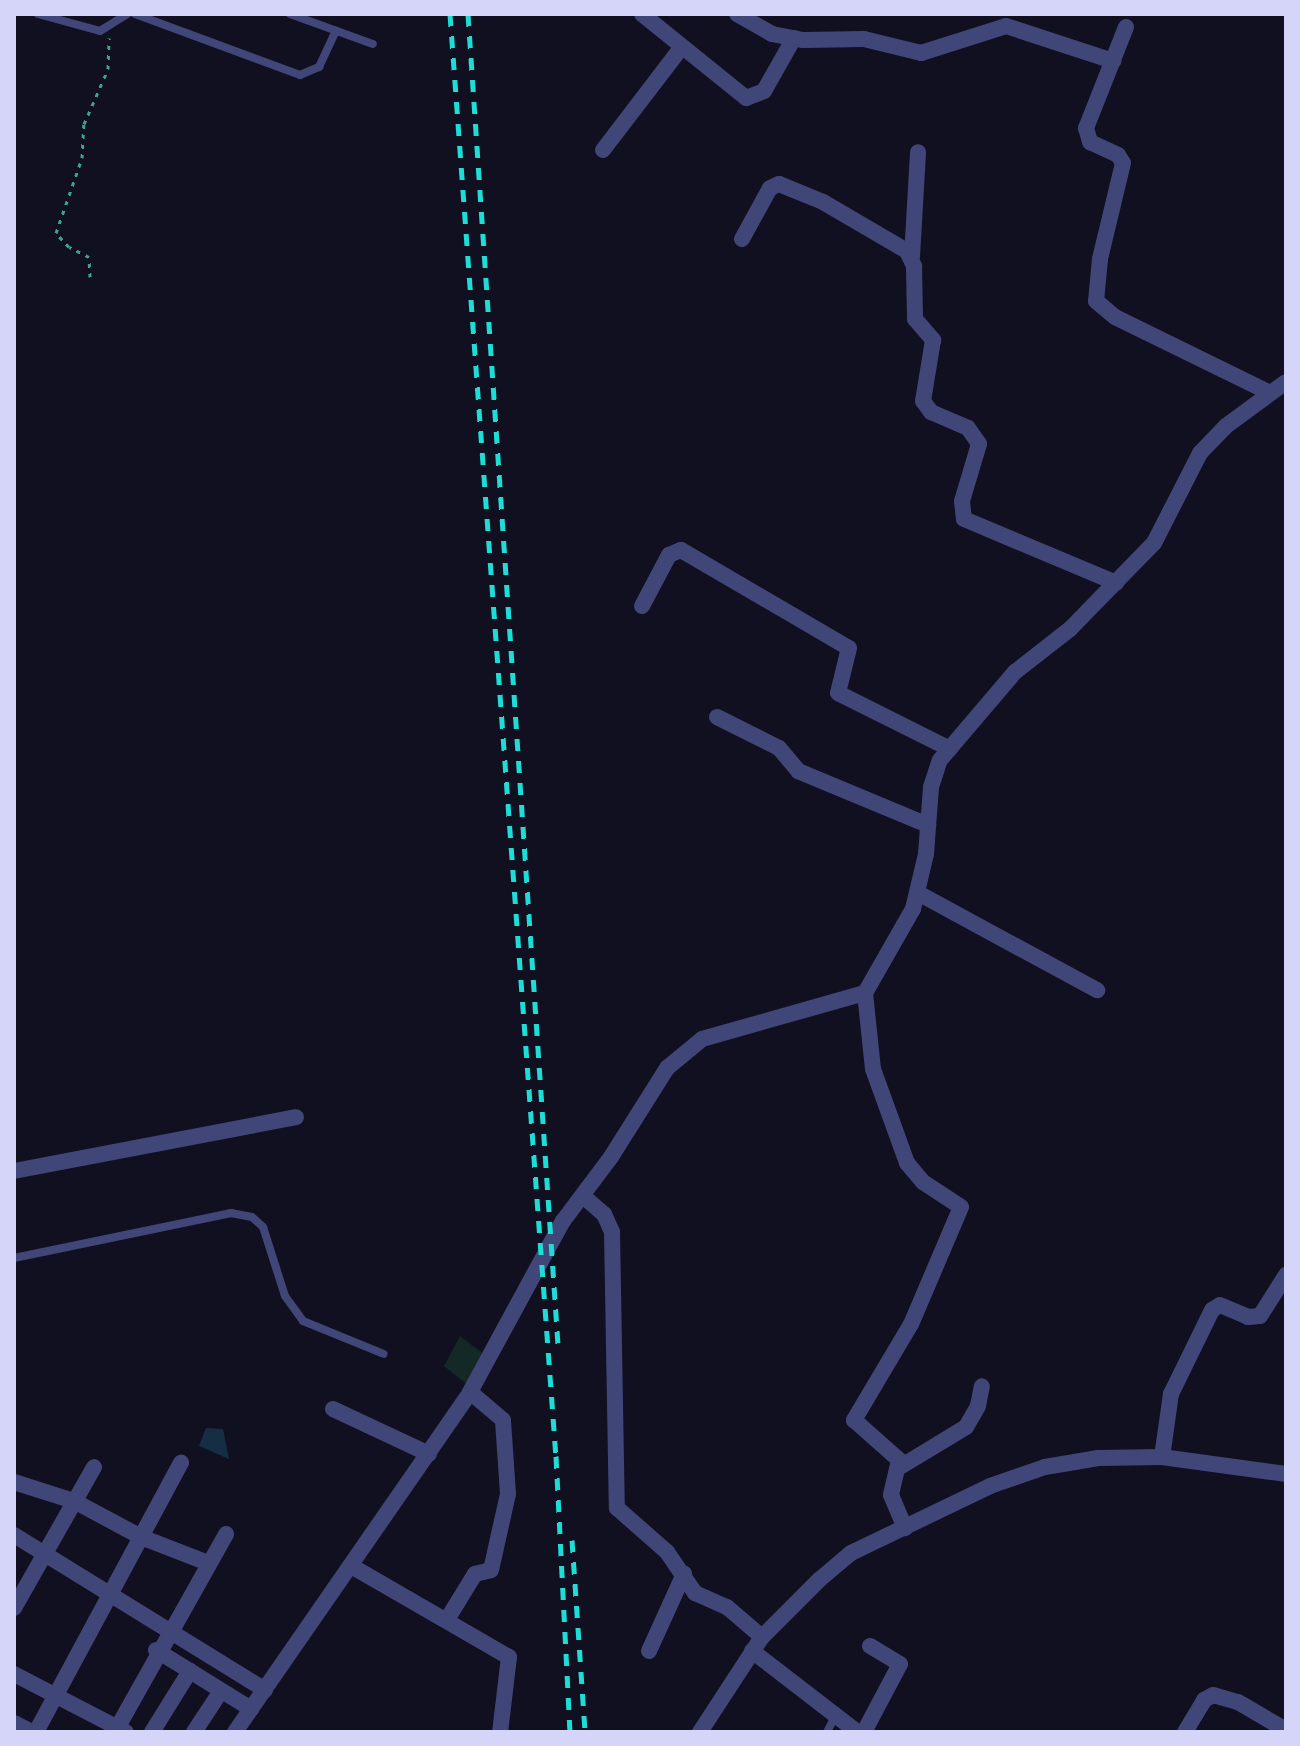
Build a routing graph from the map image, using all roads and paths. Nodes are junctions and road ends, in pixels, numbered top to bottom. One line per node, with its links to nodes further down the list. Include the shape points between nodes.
1 (38, 14): 9 (lane, via 90,31)
2 (127, 14): 9 (lane)
3 (135, 14): 10 (lane, via 300,75 319,67)
4 (293, 14): 10 (lane)
5 (642, 14): 13 (street)
6 (737, 14): 11 (street, via 772,34)
7 (1000, 20): 11 (street, via 950,48 921,53 864,39); 14 (street)
8 (1126, 27): 14 (street)
9 (108, 28): 19 (path, via 108,69 84,124 82,158 56,233 89,257)
10 (336, 31): 12 (lane)
11 (794, 38): 13 (street, via 754,97 737,92)
12 (373, 44)
13 (681, 48): 15 (street)
14 (1113, 61): 21 (street, via 1086,128 1090,142 1118,155 1123,163 1100,259 1096,301 1115,317)
15 (603, 150)
16 (918, 152): 18 (street)
17 (742, 239): 18 (street, via 770,188 779,184 876,230)
18 (912, 257): 22 (street, via 915,319 933,340 923,401 931,412 968,428 979,444 962,501 964,519)
19 (90, 277)
20 (1286, 382): 21 (street)
21 (1270, 393): 22 (street, via 1200,453 1154,543)
22 (1116, 583): 25 (street, via 1070,629 1015,672)
23 (642, 606): 25 (street, via 669,555 681,550 849,648 838,693)
24 (717, 717): 26 (street, via 785,751 798,771)
25 (950, 749): 26 (street, via 934,774)
26 (928, 825): 27 (street)
27 (918, 893): 28 (street); 29 (street, via 881,973)
28 (1097, 990)
29 (865, 993): 32 (street, via 739,1026 686,1049 667,1068); 43 (street, via 873,1069 907,1163 923,1182 961,1207 917,1312 854,1420 894,1454)
30 (296, 1117): 31 (street)
31 (14, 1171)
32 (583, 1196): 37 (street, via 557,1231); 54 (street, via 604,1214 612,1232 617,1508)
33 (14, 1258): 35 (lane, via 231,1213 252,1217 263,1227 285,1296 303,1321)
34 (1286, 1275): 40 (street, via 1260,1316 1248,1317 1220,1305 1212,1310 1171,1394)
35 (384, 1354)
36 (982, 1386): 43 (street, via 966,1427)
37 (470, 1392): 39 (street); 57 (street, via 503,1420 508,1494 491,1570 475,1574)
38 (333, 1409): 39 (street)
39 (429, 1454): 53 (street)
40 (1162, 1457): 44 (street); 47 (street, via 1098,1458 1045,1467 990,1486)
41 (181, 1463): 50 (street)
42 (94, 1467): 46 (street)
43 (900, 1467): 47 (street, via 891,1495)
44 (1286, 1474)
45 (14, 1482): 46 (street)
46 (74, 1501): 50 (street); 51 (street)
47 (905, 1528): 59 (street, via 851,1553)
48 (226, 1534): 52 (street)
49 (14, 1535): 51 (street)
50 (141, 1537): 52 (street); 55 (street)
51 (44, 1555): 55 (street); 56 (street)
52 (208, 1563): 58 (street)
53 (353, 1567): 57 (street); 66 (street)
54 (684, 1574): 59 (street, via 700,1598 727,1607); 62 (street)
55 (110, 1594): 58 (street); 68 (street)
56 (14, 1608)
57 (448, 1618): 78 (street, via 509,1657)
58 (169, 1629): 61 (street); 66 (street)
59 (762, 1637): 63 (street)
60 (870, 1646): 81 (street, via 900,1664)
61 (156, 1650): 64 (street); 72 (street)
62 (649, 1651)
63 (752, 1651): 71 (street); 79 (street)
64 (190, 1671): 67 (street); 75 (street)
65 (14, 1674): 68 (street)
66 (265, 1690): 69 (street)
67 (221, 1691): 69 (street); 76 (street)
68 (56, 1695): 72 (street); 74 (street)
69 (251, 1709): 77 (street)
70 (14, 1723): 74 (street)
71 (830, 1725): 80 (street)
72 (120, 1730)
73 (1286, 1730): 82 (street, via 1238,1702 1213,1695 1204,1700)
74 (34, 1732)
75 (152, 1732)
76 (194, 1732)
77 (235, 1732)
78 (500, 1732)
79 (700, 1732)
80 (857, 1732)
81 (864, 1732)
82 (1185, 1732)

